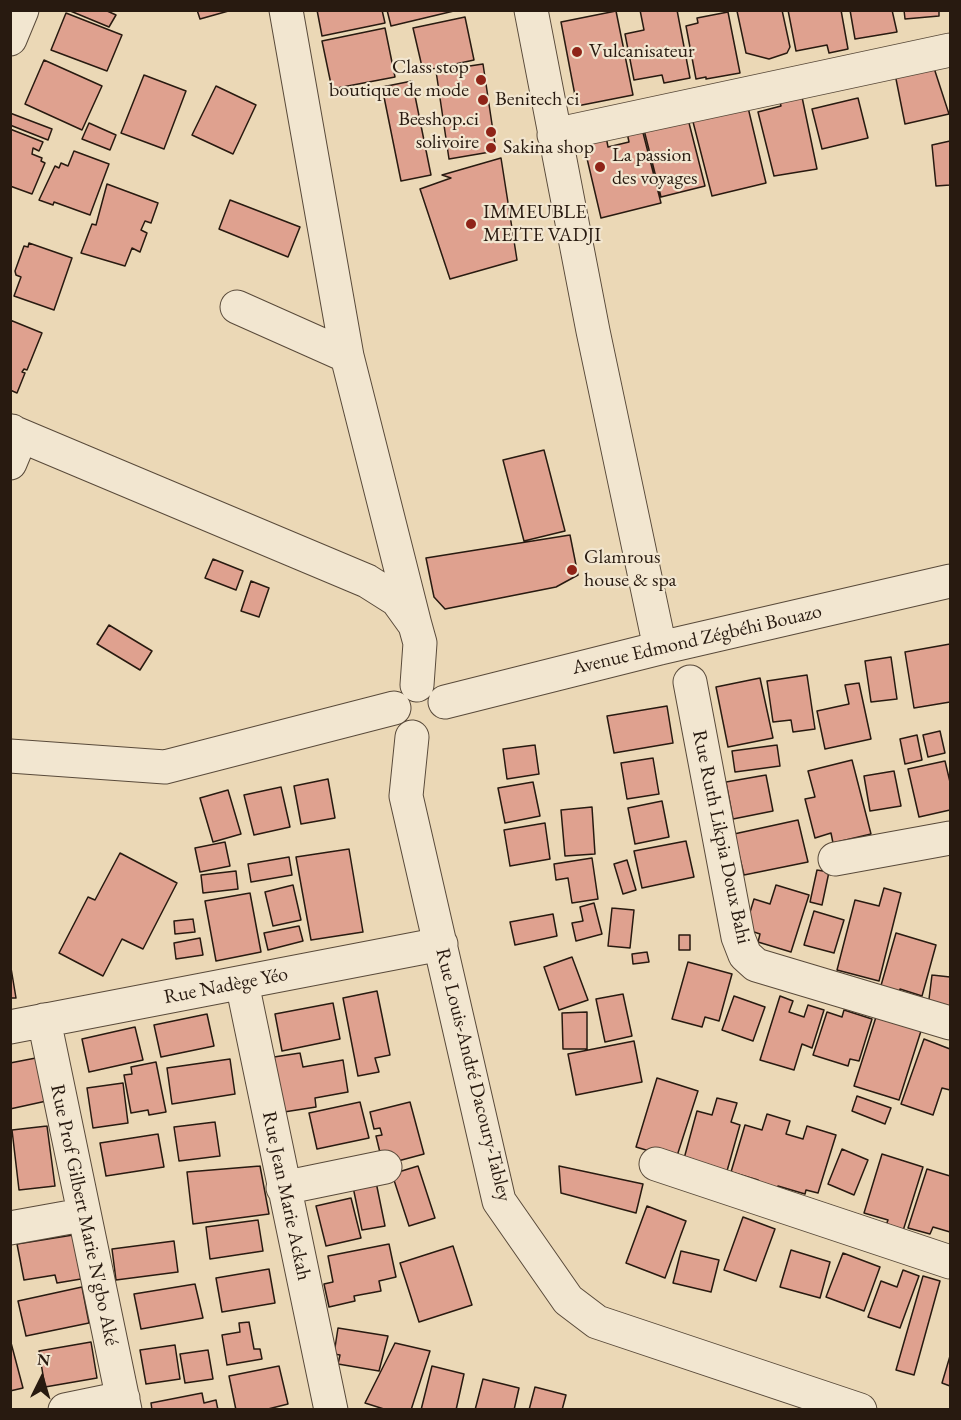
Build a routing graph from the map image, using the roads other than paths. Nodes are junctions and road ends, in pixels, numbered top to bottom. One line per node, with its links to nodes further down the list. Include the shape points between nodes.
1 (21, 10): 4 (street)
2 (286, 10): 8 (street)
3 (531, 10): 6 (street)
4 (10, 39)
5 (951, 50): 6 (street)
6 (554, 135): 12 (street)
7 (237, 307): 8 (street)
8 (347, 356): 11 (street)
9 (11, 442): 11 (street, via 367,581 397,600)
10 (951, 581): 12 (street, Avenue Edmond Zégbéhi Bouazo)
11 (415, 625): 14 (street, via 420,643)
12 (660, 648): 15 (street, Avenue Edmond Zégbéhi Bouazo)
13 (690, 682): 24 (street, Rue Ruth Likpia Doux Bahi, via 738,937 746,955 756,965)
14 (417, 685): 15 (street, via 429,687); 16 (street, via 406,689)
15 (445, 702): 17 (street, via 445,722 439,730 422,738)
16 (394, 708): 17 (street, via 398,727); 18 (street, via 165,767)
17 (412, 737): 21 (street, Rue Louis-André Dacoury-Tabley, via 406,796)
18 (10, 756)
19 (951, 838): 20 (street)
20 (836, 859)
21 (441, 944): 22 (street, Rue Nadège Yéo); 35 (street, Rue Louis-André Dacoury-Tabley, via 499,1201 568,1300 597,1322)
22 (242, 983): 23 (street, Rue Nadège Yéo); 28 (street, Rue Jean Marie Ackah)
23 (44, 1020): 25 (street, Rue Nadège Yéo); 29 (street, Rue Prof Gilbert Marie N'gbo Aké)
24 (951, 1023)
25 (10, 1027)
26 (656, 1164): 31 (street)
27 (384, 1167): 28 (street)
28 (283, 1188): 34 (street, Rue Jean Marie Ackah)
29 (82, 1215): 30 (street); 32 (street, Rue Prof Gilbert Marie N'gbo Aké)
30 (10, 1228)
31 (951, 1262)
32 (124, 1404): 33 (street)
33 (65, 1410)
34 (331, 1410)
35 (860, 1410)

